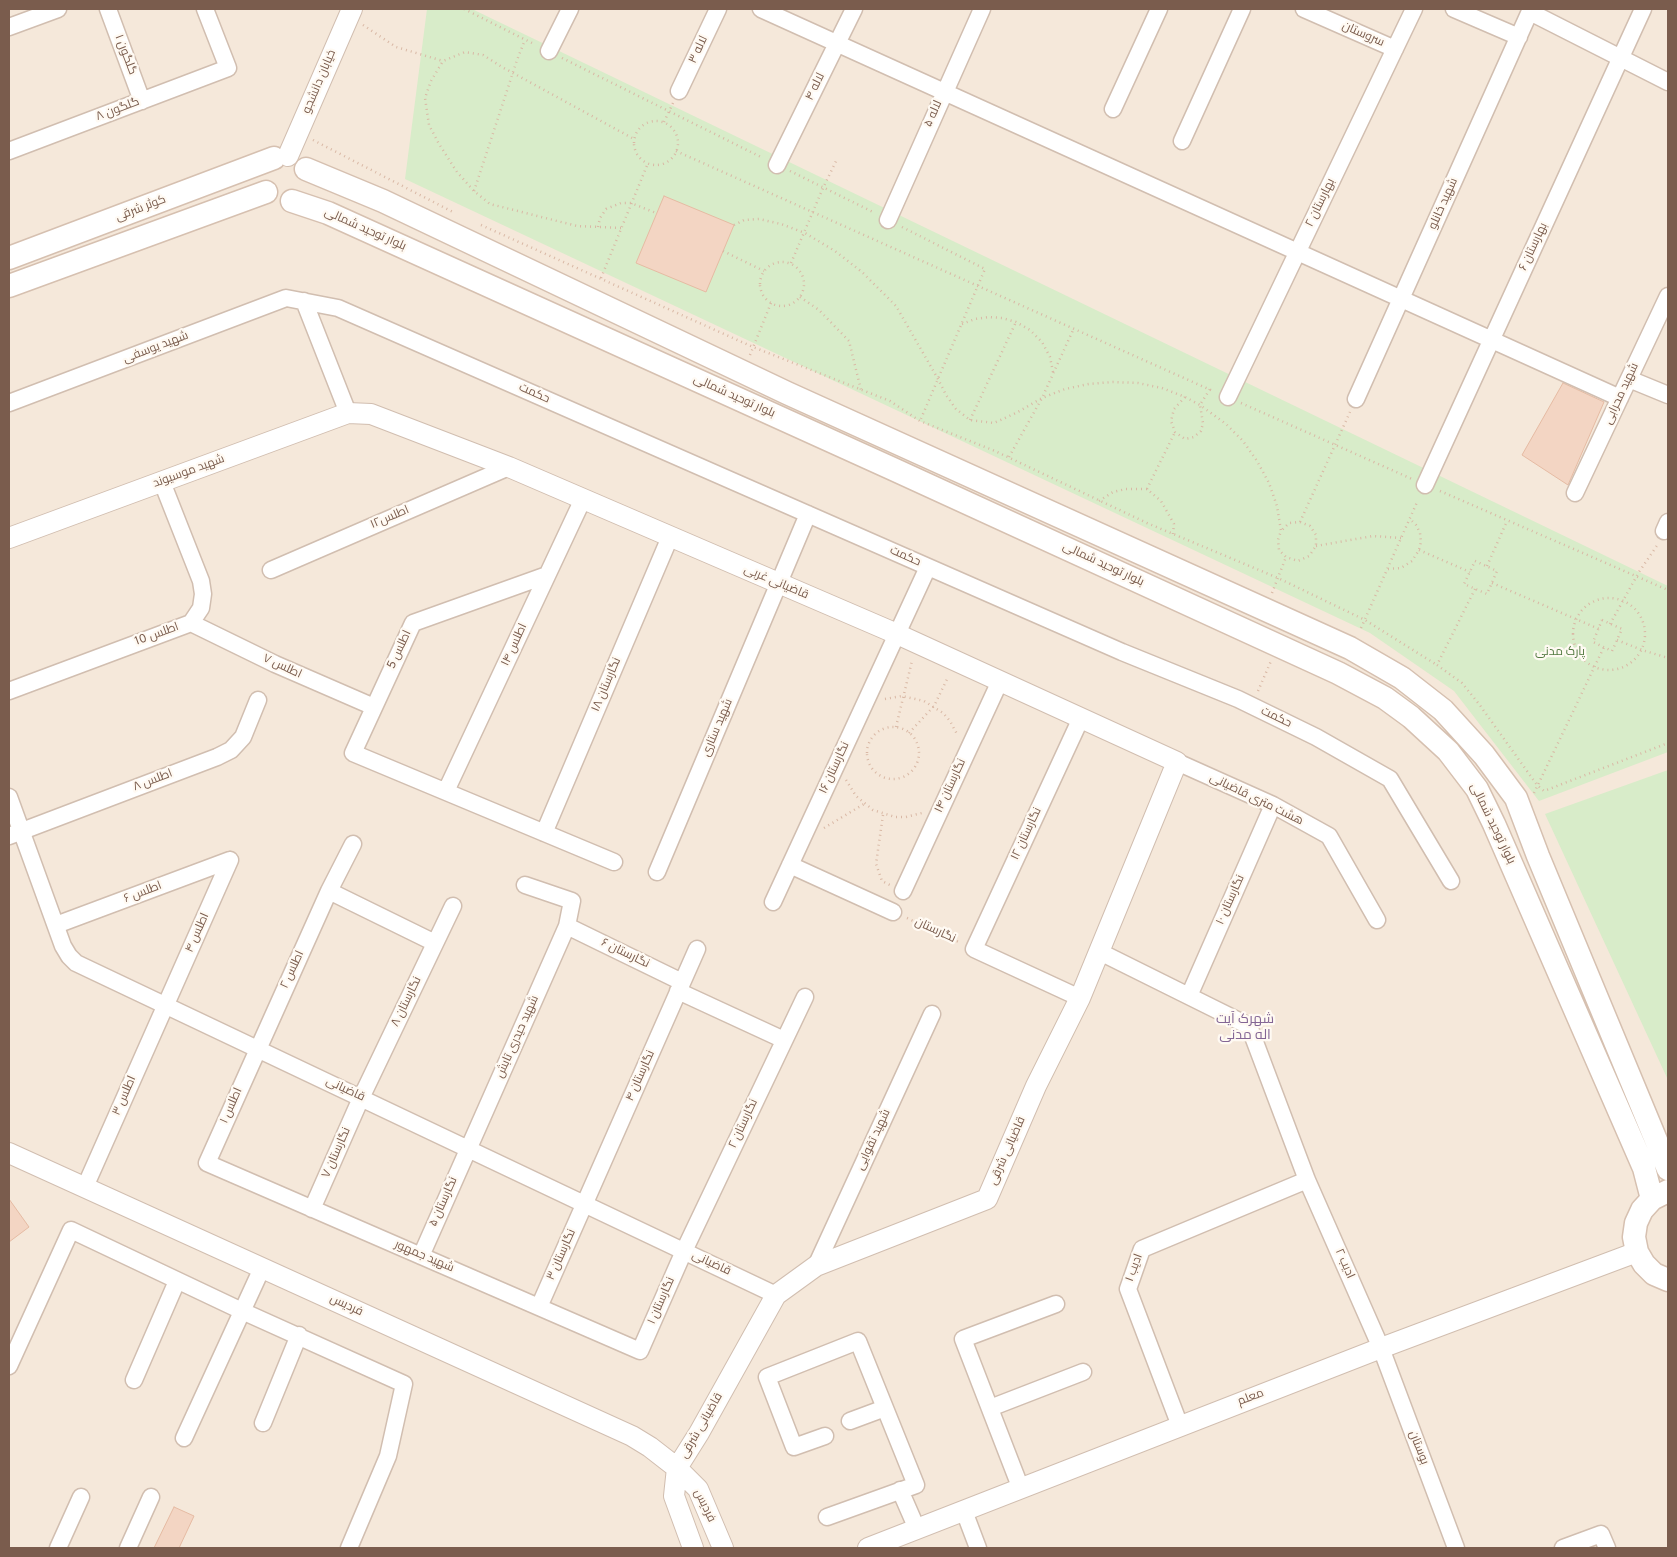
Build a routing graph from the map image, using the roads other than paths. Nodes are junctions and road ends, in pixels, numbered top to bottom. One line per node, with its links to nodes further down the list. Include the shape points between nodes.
1 (58, 9): 17 (street)
2 (108, 9): 26 (street, گلگون ۱)
3 (205, 9): 26 (street, گلگون ۸, via 228,68)
4 (570, 9): 21 (street)
5 (718, 9): 24 (street, لاله ۳)
6 (760, 9): 19 (street)
7 (854, 9): 19 (street, لاله ۴)
8 (982, 9): 25 (street, لاله ۵)
9 (1159, 9): 27 (street)
10 (1242, 9): 28 (street)
11 (1304, 9): 20 (street, سروستان)
12 (1414, 9): 20 (street, بهارستان ۲)
13 (1454, 9): 18 (street)
14 (1643, 9): 22 (street, بهارستان ۶)
15 (1530, 10): 18 (street, شهید خانلو); 22 (street)
16 (351, 12): 30 (street, خیابان دانشجو, via 299,133)
17 (9, 27)
18 (1519, 37): 40 (street, شهید خانلو)
19 (838, 44): 25 (street); 31 (street, لاله ۴)
20 (1395, 50): 36 (street, بهارستان ۲)
21 (549, 51)
22 (1621, 58): 23 (street); 42 (street, بهارستان ۶)
23 (1668, 82)
24 (679, 91)
25 (944, 92): 35 (street, لاله ۵); 36 (street)
26 (142, 100): 29 (street, گلگون ۸)
27 (1114, 109)
28 (1182, 141)
29 (9, 151)
30 (281, 157): 32 (main road, via 301,161); 33 (main road, via 266,165 262,174); 37 (main road, کوثر شرقی)
31 (778, 165)
32 (306, 169): 34 (main road, via 306,188 301,196); 106 (main road, بلوار توحید شمالی, via 383,201 743,372 1350,648 1402,678 1443,710 1484,755 1516,798)
33 (266, 192): 34 (main road, via 283,201); 38 (main road)
34 (292, 200): 109 (main road, بلوار توحید شمالی, via 328,213 1338,673 1385,698 1448,750 1477,789 1644,1168)
35 (888, 220)
36 (1298, 252): 40 (street); 45 (street, بهارستان ۲)
37 (9, 258)
38 (9, 286)
39 (1668, 296): 43 (street, شهید محرابی)
40 (1401, 299): 42 (street); 47 (street, شهید خانلو)
41 (304, 302): 48 (street, شهید یوسفی, via 286,298); 49 (street); 56 (street, حکمت, via 338,308)
42 (1491, 340): 46 (street); 53 (street, بهارستان ۶)
43 (1629, 379): 44 (street); 46 (street, شهید محرابی)
44 (1668, 395)
45 (1228, 397)
46 (1620, 398): 54 (street, شهید محرابی)
47 (1356, 399)
48 (9, 404)
49 (348, 413): 50 (street, شهید موسیوند); 52 (street, شهید موسیوند)
50 (371, 414): 51 (street, قاضیانی غربی)
51 (508, 467): 55 (street, قاضیانی غربی); 60 (street, اطلس۱۲)
52 (162, 482): 58 (street, شهید موسیوند); 63 (street, اطلس 10, via 201,581 201,608)
53 (1425, 485)
54 (1575, 493)
55 (583, 499): 57 (street, قاضیانی غربی); 61 (street, اطلس ۱۴)
56 (808, 514): 59 (street, حکمت); 62 (street, شهید ستاری)
57 (670, 537): 62 (street, قاضیانی غربی); 75 (street, نگارستان ۱۸)
58 (9, 538)
59 (928, 567): 64 (street, نگارستان ۱۶); 81 (street, حکمت, via 1252,706 1316,737 1390,779)
60 (271, 570)
61 (547, 575): 68 (street, اطلس 5, via 413,624); 71 (street, اطلس ۱۴)
62 (779, 584): 64 (street, قاضیانی غربی); 80 (street, شهید ستاری)
63 (191, 623): 66 (street, اطلس 10); 68 (street, اطلس ۷)
64 (897, 634): 65 (street, قاضیانی غربی); 79 (street, نگارستان ۱۶)
65 (1000, 681): 69 (street, قاضیانی غربی); 84 (street, نگارستان ۱۴)
66 (9, 691)
67 (258, 700): 74 (street, اطلس ۸, via 242,737 231,750)
68 (374, 707): 71 (street, اطلس 5, via 354,753)
69 (1081, 718): 70 (street, قاضیانی غربی); 97 (street, نگارستان ۱۲, via 974,949)
70 (1177, 762): 73 (street, هشت متری قاضیانی); 93 (street, قاضیانی شرقی)
71 (446, 791): 75 (street)
72 (9, 798): 74 (street, قاضیانی)
73 (1273, 805): 88 (street, هشت متری قاضیانی, via 1329,836); 95 (street, نگارستان ۱۰)
74 (15, 833): 89 (street, قاضیانی)
75 (544, 833): 78 (street)
76 (353, 844): 83 (street, اطلس ۲)
77 (230, 860): 89 (street, اطلس ۶); 98 (street, اطلس ۴)
78 (614, 862)
79 (790, 865): 85 (street, نگارستان ۱۶); 87 (street)
80 (657, 872)
81 (1451, 881)
82 (525, 885): 90 (street, شهید حیدری تابش, via 572,901)
83 (329, 891): 91 (street); 101 (street, اطلس ۲)
84 (903, 891)
85 (773, 902)
86 (453, 906): 91 (street, نگارستان ۸)
87 (893, 912)
88 (1377, 920)
89 (56, 925): 98 (street, قاضیانی, via 63,946 76,963)
90 (568, 926): 94 (street, نگارستان ۶); 103 (street, شهید حیدری تابش)
91 (435, 943): 102 (street, نگارستان ۸)
92 (697, 949): 94 (street, نگارستان ۴)
93 (1100, 952): 95 (street, ادیب ۲); 97 (street, قاضیانی شرقی)
94 (680, 987): 100 (street, نگارستان ۶); 110 (street, نگارستان ۴)
95 (1189, 996): 107 (street, ادیب ۲, via 1249,1026)
96 (804, 997): 100 (street, نگارستان ۲)
97 (1080, 998): 115 (street, قاضیانی شرقی, via 1036,1086 987,1199)
98 (166, 1005): 101 (street, قاضیانی); 108 (street, اطلس ۳)
99 (932, 1014): 115 (street, شهید تقوایی)
100 (784, 1040): 112 (street, نگارستان ۲)
101 (257, 1048): 102 (street, قاضیانی); 105 (street, اطلس ۱)
102 (361, 1098): 103 (street, قاضیانی); 111 (street, نگارستان ۷)
103 (468, 1148): 110 (street, قاضیانی); 114 (street, نگارستان ۵)
104 (9, 1153): 108 (street, فردیس)
105 (207, 1163): 111 (street, شهید جمهور)
106 (1668, 1169)
107 (1307, 1180): 124 (street, ادیب ۲); 133 (street, ادیب ۱, via 1142,1249 1128,1289)
108 (85, 1187): 116 (street, فردیس)
109 (1660, 1195): 113 (main road, via 1642,1210 1636,1223)
110 (584, 1204): 112 (street, قاضیانی); 121 (street, نگارستان ۳)
111 (312, 1209): 114 (street, شهید جمهور)
112 (684, 1251): 119 (street, قاضیانی); 125 (street, نگارستان ۱)
113 (1637, 1252): 117 (main road, via 1654,1274); 124 (street, معلم)
114 (420, 1256): 121 (street, شهید جمهور)
115 (816, 1266): 119 (street, قاضیانی شرقی)
116 (262, 1268): 122 (street); 136 (street, فردیس, via 620,1429)
117 (1668, 1280)
118 (177, 1281): 122 (street); 126 (street, via 71,1230); 128 (street)
119 (776, 1294): 136 (street, قاضیانی شرقی)
120 (1056, 1304): 130 (street, via 963,1339)
121 (539, 1307): 125 (street, شهید جمهور)
122 (242, 1311): 123 (street); 135 (street)
123 (299, 1335): 132 (street); 146 (street, via 404,1384 388,1456)
124 (1381, 1348): 133 (street, معلم); 151 (street, بوستان)
125 (640, 1351)
126 (9, 1366)
127 (1082, 1372): 130 (street)
128 (134, 1380)
129 (885, 1408): 131 (street); 134 (street, via 858,1341 767,1377 794,1447); 138 (street, via 916,1485)
130 (990, 1408): 137 (street)
131 (850, 1421)
132 (263, 1423)
133 (1180, 1426): 137 (street, معلم)
134 (825, 1436)
135 (184, 1438)
136 (677, 1468): 147 (street, فردیس, via 674,1496); 148 (street, فردیس, via 698,1490)
137 (1021, 1489): 141 (street, معلم)
138 (900, 1490): 142 (street); 143 (street)
139 (81, 1497): 144 (street)
140 (151, 1497): 145 (street)
141 (964, 1511): 143 (street, معلم); 150 (street)
142 (827, 1517)
143 (917, 1529): 149 (street, معلم)
144 (58, 1548)
145 (128, 1548)
146 (349, 1548)
147 (693, 1548)
148 (723, 1548)
149 (868, 1548)
150 (978, 1548)
151 (1456, 1548)
152 (1563, 1548): 153 (street, via 1601,1534)
153 (1607, 1548)

